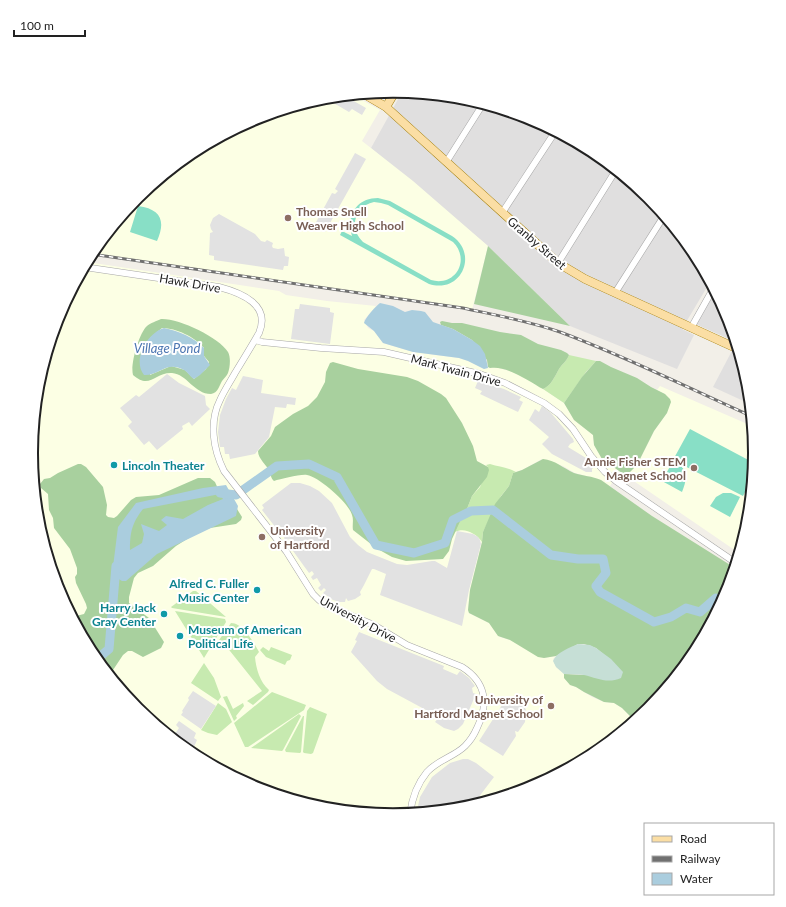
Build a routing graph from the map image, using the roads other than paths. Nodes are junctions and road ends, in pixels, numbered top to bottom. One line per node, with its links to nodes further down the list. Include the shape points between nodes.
1 (391, 98): 3 (main road)
2 (372, 99): 3 (main road, Granby Street)
3 (386, 107): 6 (main road, Granby Street)
4 (479, 110): 6 (street)
5 (552, 136): 8 (street)
6 (447, 161): 8 (main road, Granby Street)
7 (613, 175): 10 (street)
8 (502, 213): 10 (main road, Granby Street)
9 (661, 220): 12 (street)
10 (558, 263): 12 (main road, Granby Street)
11 (91, 268): 15 (street, Hawk Drive, via 207,285 231,291 250,300 260,311 262,325)
12 (615, 293): 14 (main road, Granby Street)
13 (710, 295): 14 (street)
14 (691, 328): 16 (main road, Granby Street)
15 (255, 340): 17 (street, Mark Twain Drive, via 286,345 377,351 480,374 513,386 559,414 573,429 591,456 616,481); 18 (street, University Drive, via 217,407 214,439 224,471 286,551 319,600 374,625 408,645 470,672 483,693 484,708 475,732 464,747 441,760 426,773 415,791)
16 (731, 346)
17 (732, 559)
18 (411, 808)

